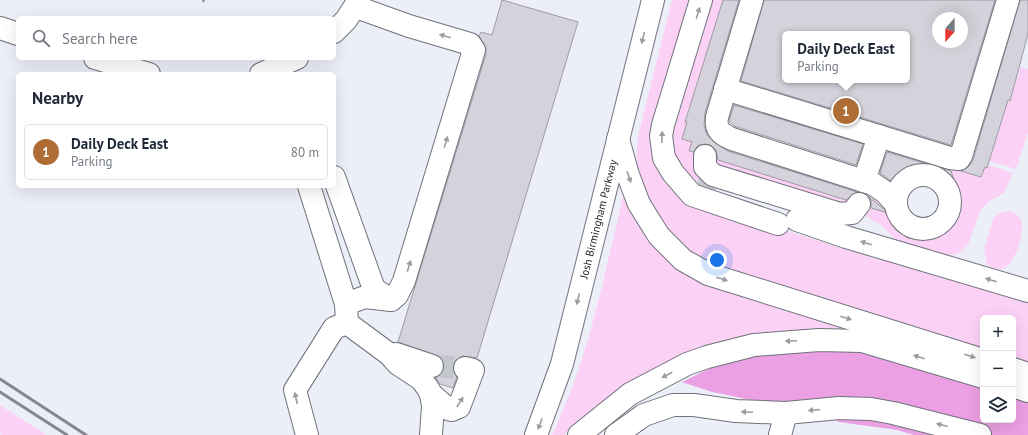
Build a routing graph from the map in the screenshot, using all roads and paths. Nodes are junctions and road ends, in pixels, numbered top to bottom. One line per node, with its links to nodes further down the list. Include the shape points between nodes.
1 (653, 0): 15 (main road, Josh Birmingham Parkway, one-way to 15)
2 (702, 0): 17 (main road, one-way to 2, via 664,158 663,125)
3 (752, 0): 13 (main road)
4 (1008, 0): 14 (main road, via 960,157 950,158)
5 (358, 4): 7 (main road); 25 (main road, one-way to 5, via 397,295 404,280 474,50 470,44 409,26)
6 (0, 28): 8 (main road)
7 (336, 30)
8 (16, 33)
9 (101, 60): 11 (main road)
10 (296, 64): 12 (main road)
11 (142, 72)
12 (270, 72)
13 (725, 88): 14 (main road); 18 (main road, via 716,123 718,130 724,135)
14 (879, 136): 18 (main road)
15 (618, 139): 27 (main road, one-way to 27, via 639,204 659,236 683,260 708,274); 39 (main road, Josh Birmingham Parkway, one-way to 39, via 562,364)
16 (705, 156): 21 (main road, via 705,167 708,172)
17 (673, 173): 21 (main road, via 706,187 736,194 744,194); 24 (main road, one-way to 17, via 846,237 818,236 789,217 776,203 757,205 745,212 692,194)
18 (864, 181): 22 (main road, via 878,186)
19 (336, 185): 25 (main road)
20 (310, 188): 25 (main road)
21 (755, 188): 23 (main road, via 840,214 852,213)
22 (895, 203)
23 (859, 204)
24 (1028, 291)
25 (365, 303): 26 (main road); 37 (main road, one-way to 25, via 295,390 334,328)
26 (389, 354): 28 (main road, via 402,355); 35 (main road, via 398,364 421,379)
27 (980, 359)
28 (432, 366)
29 (465, 368): 35 (main road, one-way to 29, via 448,409 458,407 473,370)
30 (1016, 370): 31 (main road)
31 (1028, 374)
32 (980, 376): 40 (main road, one-way to 40, via 862,341 819,340 754,345 687,364 630,394)
33 (1016, 387): 34 (main road)
34 (1028, 391)
35 (431, 394): 38 (main road)
36 (786, 413): 41 (main road, one-way to 41, via 736,412 694,405 673,405 644,415); 42 (main road); 43 (main road, one-way to 36, via 871,409 839,408)
37 (307, 435)
38 (431, 435)
39 (536, 435)
40 (580, 435)
41 (616, 435)
42 (780, 435)
43 (980, 435)

